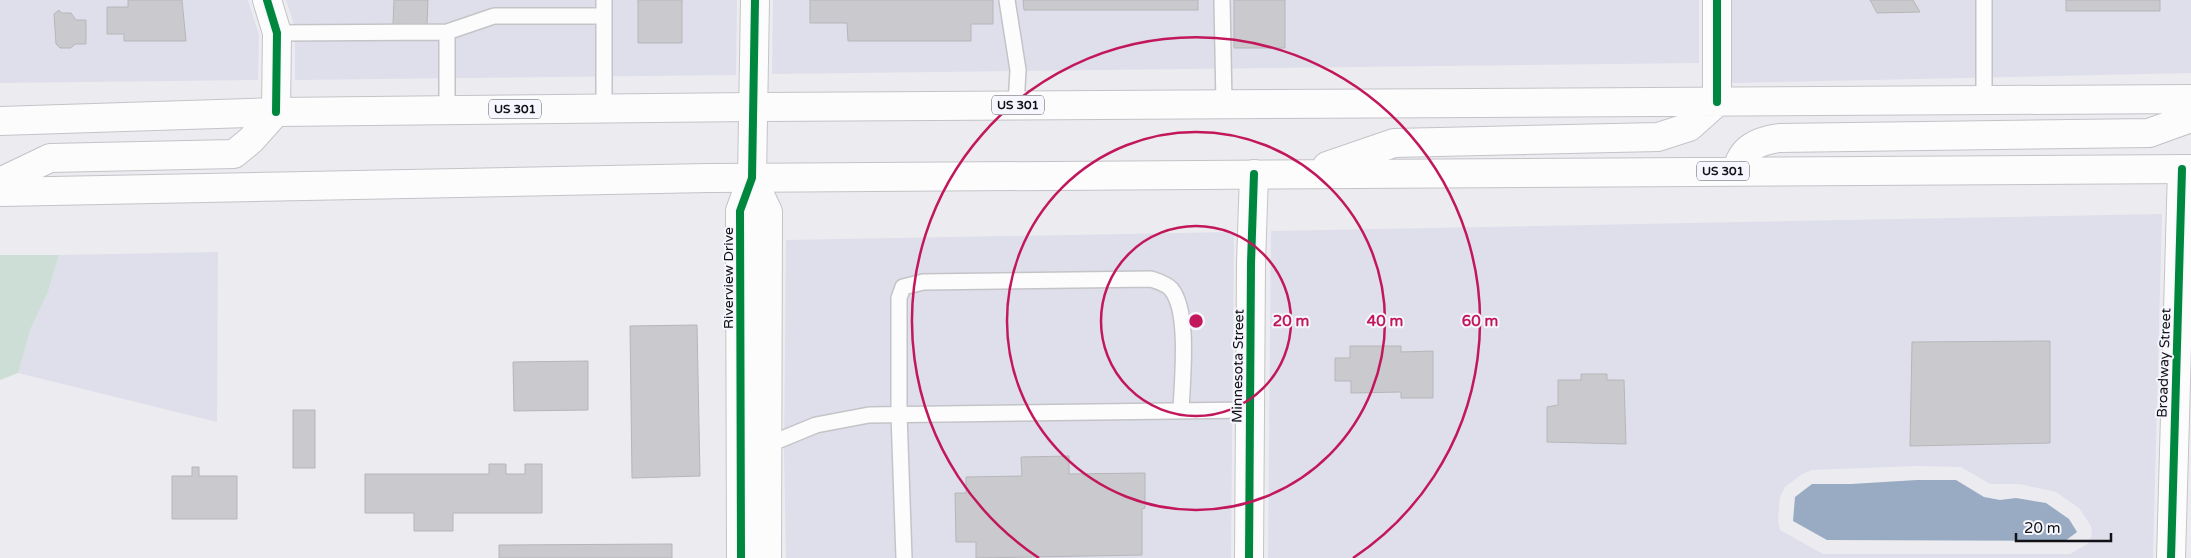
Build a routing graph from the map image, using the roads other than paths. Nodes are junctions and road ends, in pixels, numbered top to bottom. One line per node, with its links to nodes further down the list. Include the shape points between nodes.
1 (267, 0): 10 (main road)
2 (604, 0): 8 (lane)
3 (755, 0): 16 (main road, Riverview Drive)
4 (1007, 0): 15 (lane, via 1018,70)
5 (1222, 0): 14 (lane)
6 (1717, 0): 13 (main road)
7 (1984, 0): 12 (lane)
8 (604, 16): 9 (lane, via 494,16); 17 (lane)
9 (447, 32): 10 (lane); 18 (lane)
10 (278, 33): 19 (main road)
11 (2191, 99): 12 (main road, US 301)
12 (1984, 100): 13 (main road, US 301)
13 (1717, 102): 14 (main road, US 301); 24 (main road, via 1689,127 1658,137 1394,143)
14 (1224, 104): 15 (main road, US 301)
15 (1016, 105): 16 (main road, US 301)
16 (753, 107): 17 (main road, US 301); 26 (main road, Riverview Drive)
17 (604, 109): 18 (main road, US 301)
18 (447, 110): 19 (main road, US 301)
19 (276, 112): 21 (main road, US 301); 27 (main road, via 234,154 50,158)
20 (2191, 118): 23 (main road, via 2148,133 1779,138 1760,142 1747,150)
21 (0, 121)
22 (2186, 169): 23 (main road, US 301); 29 (main road, Broadway Street)
23 (1737, 171): 24 (main road, US 301)
24 (1307, 173): 25 (main road, US 301)
25 (1254, 174): 26 (main road, US 301); 30 (main road, Minnesota Street)
26 (752, 178): 28 (main road, US 301); 33 (main road, Riverview Drive, via 768,212); 34 (main road, Riverview Drive, via 740,211)
27 (0, 182)
28 (0, 192)
29 (2183, 385): 38 (main road, Broadway Street)
30 (1250, 410): 31 (lane); 37 (main road, Minnesota Street)
31 (1181, 411): 32 (lane); 32 (lane, via 1183,333 1179,301 1170,287 1150,279 923,282 903,287 899,298)
32 (899, 414): 33 (lane, via 869,415 816,425); 36 (lane)
33 (765, 446): 35 (main road, Riverview Drive)
34 (741, 558)
35 (767, 558)
36 (904, 558)
37 (1249, 558)
38 (2171, 558)

